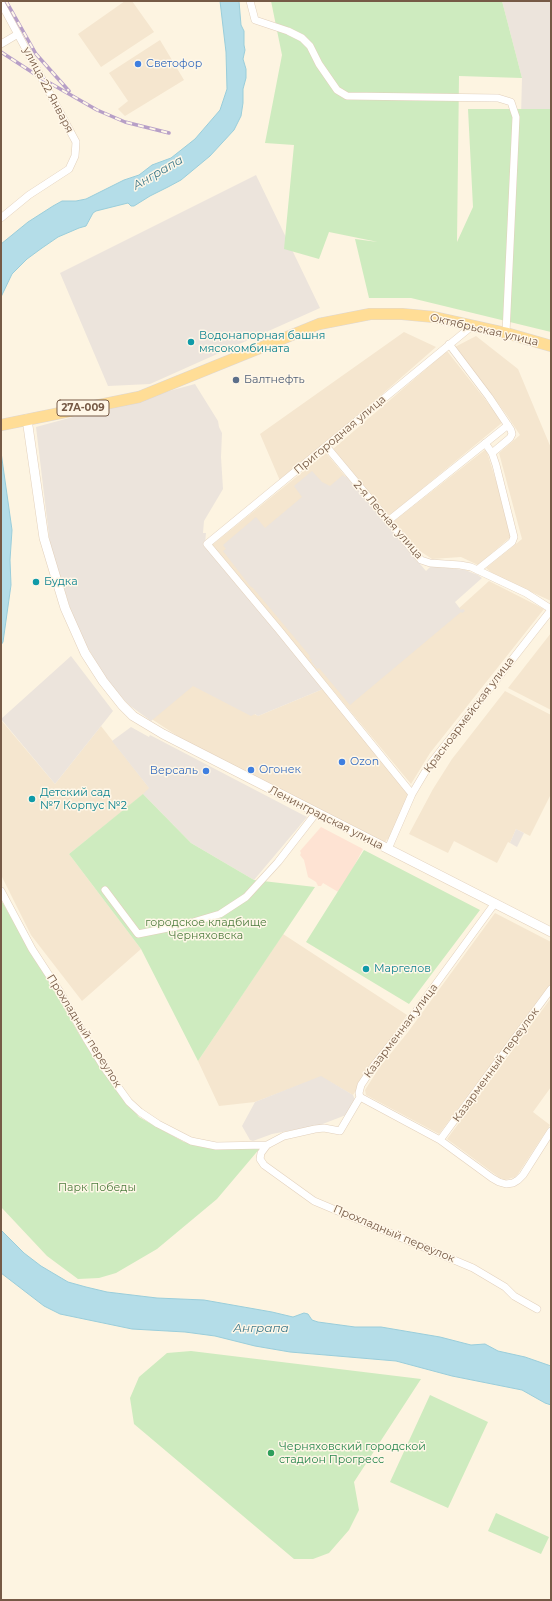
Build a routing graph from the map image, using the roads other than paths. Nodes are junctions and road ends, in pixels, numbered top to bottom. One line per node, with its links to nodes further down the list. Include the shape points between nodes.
1 (250, 1): 7 (street, via 255,20 302,38 310,46 337,90 347,96 498,98 511,102 516,117)
2 (1, 3): 3 (street, улица 22 Января)
3 (18, 34): 4 (street); 5 (street, улица 22 Января, via 76,142 75,156 69,169 29,194)
4 (1, 44)
5 (1, 218)
6 (472, 326): 7 (main road, Октябрьская улица / 27А-009); 8 (street, Пригородная улица); 10 (main road, Октябрьская улица / 27А-009, via 434,317 402,314 370,314 346,318 319,324 140,397)
7 (506, 334): 9 (main road, Октябрьская улица / 27А-009)
8 (449, 344): 11 (street); 14 (street, Пригородная улица)
9 (551, 346)
10 (27, 419): 12 (main road, 27А-009); 20 (street, Ленинградская улица, via 44,538 65,608 85,653 103,681 133,716)
11 (508, 424): 13 (street); 15 (street, via 512,436)
12 (1, 425)
13 (485, 443): 15 (street); 16 (street)
14 (326, 446): 16 (street, 2-я Лесная улица); 19 (street, Пригородная улица, via 207,544)
15 (492, 453): 17 (street, via 514,537 512,542)
16 (388, 521): 17 (street, 2-я Лесная улица, via 424,562 460,565)
17 (476, 570): 18 (street, 2-я Лесная улица, via 526,593)
18 (551, 610): 19 (street, Красноармейская улица, via 452,734)
19 (412, 794): 21 (street, Красноармейская улица)
20 (316, 813): 21 (street, Ленинградская улица); 22 (street, via 278,862 246,897 220,914 138,934)
21 (388, 849): 24 (street, Ленинградская улица)
22 (105, 890)
23 (1, 891): 30 (street, Прохладный переулок, via 32,949 87,1040 129,1102 158,1124 191,1141 216,1146)
24 (496, 903): 25 (street, Ленинградская улица); 27 (street, Казарменная улица, via 370,1071 360,1088)
25 (551, 932)
26 (551, 989): 29 (street, Казарменный переулок)
27 (360, 1097): 29 (street); 30 (street, Казарменная улица, via 340,1131 315,1129 284,1136)
28 (551, 1131): 29 (street, via 518,1180 506,1184 492,1178)
29 (440, 1140)
30 (267, 1145): 31 (street, Прохладный переулок, via 260,1159 264,1165 314,1201 473,1268 505,1287 519,1300)
31 (537, 1309)

